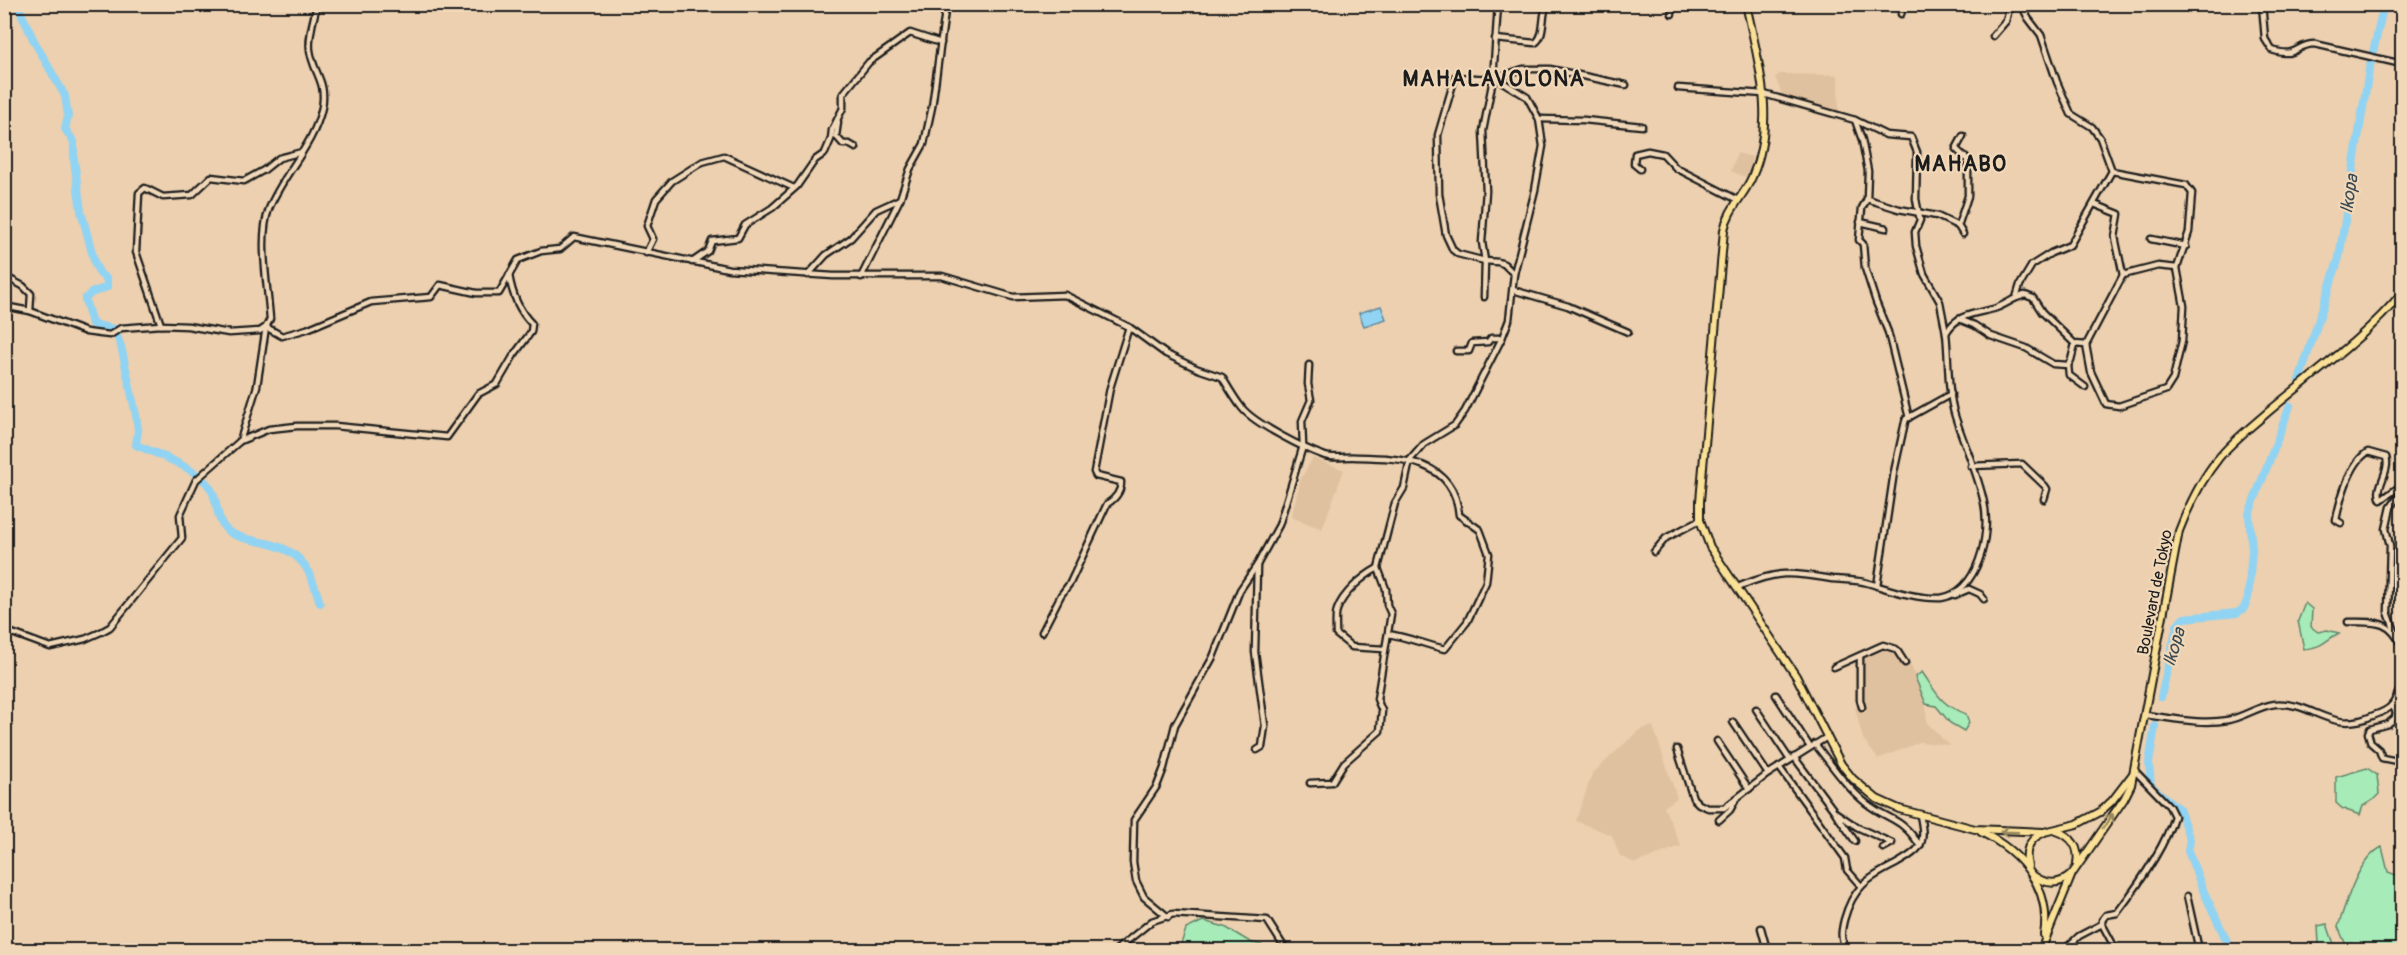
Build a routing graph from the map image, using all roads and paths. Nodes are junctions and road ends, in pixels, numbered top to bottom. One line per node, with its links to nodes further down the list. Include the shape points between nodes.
1 (317, 4): 27 (street, via 310,50 323,85 322,108)
2 (946, 4): 15 (street)
3 (1498, 4): 14 (street)
4 (1546, 4): 14 (street, via 1539,41)
5 (1671, 4): 11 (street)
6 (1746, 4): 20 (main road)
7 (1904, 4): 12 (street)
8 (2010, 4): 13 (street, via 2006,21)
9 (2021, 4): 29 (street, via 2041,35 2071,114 2092,127 2100,138)
10 (2262, 4): 16 (street, via 2265,39 2272,50 2286,54 2305,44 2315,44)
11 (1672, 14)
12 (1901, 14)
13 (1993, 36)
14 (1495, 39): 17 (street)
15 (941, 43): 23 (street, via 910,33 869,62 843,94); 31 (street, via 924,144)
16 (2403, 64)
17 (1494, 78): 18 (street, via 1523,69 1550,69); 21 (street, via 1527,97); 43 (street, via 1483,131); 43 (street, via 1455,77 1438,135 1440,194 1448,242 1458,254)
18 (1626, 85)
19 (1678, 88): 20 (street)
20 (1764, 94): 22 (street); 33 (main road, via 1760,151 1752,178)
21 (1539, 119): 24 (street); 46 (street, via 1543,146)
22 (1855, 120): 32 (street, via 1868,171); 35 (street, via 1886,135 1911,137 1917,152)
23 (838, 121): 26 (street, via 836,136 843,144); 30 (street, via 825,153)
24 (1642, 126)
25 (1963, 136): 37 (street, via 1956,149 1967,159 1968,196)
26 (856, 148)
27 (302, 152): 59 (street, via 279,158 244,181 211,177 192,195 164,197 145,188 139,194 136,252); 60 (street, via 268,211 265,238 270,320)
28 (1640, 169): 33 (street, via 1634,165 1635,154 1656,151 1667,156 1676,168)
29 (2112, 171): 34 (street); 41 (street, via 2190,188 2192,204)
30 (794, 188): 42 (street, via 724,156 702,162 672,181 656,199 647,226 653,239); 44 (street, via 745,225 738,238 712,240 708,251)
31 (900, 199): 47 (street, via 876,210); 51 (street)
32 (1867, 199): 35 (street); 36 (street)
33 (1738, 200): 79 (main road, via 1724,230 1701,471)
34 (2094, 204): 49 (street, via 2119,214 2115,237); 55 (street, via 2070,245 2032,265)
35 (1919, 214): 37 (street, via 1937,216); 63 (street, via 1916,246 1924,274 1940,302)
36 (1860, 222): 38 (street); 72 (street, via 1865,268 1888,332)
37 (1958, 226): 39 (street)
38 (1886, 228)
39 (1963, 234)
40 (2151, 238): 41 (street)
41 (2186, 246): 45 (street)
42 (646, 253): 44 (street); 48 (street, via 574,237 560,249 518,260)
43 (1485, 261): 46 (street, via 1504,264); 54 (street)
44 (692, 262): 47 (street, via 729,269)
45 (2177, 268): 49 (street, via 2158,266); 66 (street, via 2184,306 2182,341 2166,390 2119,406 2106,404 2091,372)
46 (1514, 273): 52 (street)
47 (808, 274): 51 (street)
48 (509, 275): 60 (street, via 499,293 476,293 440,285 431,297 371,302 282,336); 73 (street, via 512,294 532,324 531,332 497,384 478,394 447,437 297,426 269,429)
49 (2123, 275): 66 (street)
50 (4, 276): 57 (street, via 32,294)
51 (861, 277): 61 (street, via 942,276 1012,297 1065,295)
52 (1513, 290): 62 (street, via 1568,306); 64 (street)
53 (2403, 293): 103 (main road, Boulevard de Tokyo, via 2377,321 2233,442 2191,499 2179,531)
54 (1484, 297)
55 (2016, 298): 58 (street, via 1995,309); 65 (street, via 2033,298)
56 (4, 306): 57 (street)
57 (30, 310): 59 (street, via 101,334)
58 (1959, 319): 63 (street); 69 (street, via 2053,364)
59 (161, 325): 60 (street, via 229,333)
60 (266, 327): 73 (street, via 257,386)
61 (1129, 327): 74 (street, via 1166,354 1222,377 1243,410); 90 (street, via 1110,388 1094,472 1096,476 1121,482 1121,487 1101,514 1070,583)
62 (1628, 332)
63 (1946, 333): 71 (street)
64 (1502, 338): 67 (street, via 1472,344 1469,351); 75 (street, via 1455,425 1424,444)
65 (2075, 344): 66 (street); 69 (street)
66 (2086, 345)
67 (1455, 351)
68 (1309, 365): 74 (street, via 1311,400 1302,421)
69 (2068, 365): 70 (street, via 2069,375)
70 (2085, 387)
71 (1951, 394): 72 (street); 76 (street)
72 (1909, 418): 84 (street, via 1894,472)
73 (240, 441): 89 (street, via 196,480 180,515 182,538 110,627 85,639 50,647)
74 (1303, 446): 75 (street, via 1327,456); 82 (street, via 1279,525)
75 (1410, 460): 83 (street); 91 (street, via 1438,472 1458,499 1459,515 1480,530 1489,554 1486,582 1467,622 1445,649)
76 (1971, 465): 78 (street, via 2022,464 2046,486); 86 (street, via 1985,506 1984,543 1973,576)
77 (2402, 484): 80 (street, via 2381,500 2386,457 2368,452 2361,456 2346,483 2336,520); 92 (street, via 2386,529 2390,546 2388,612)
78 (2044, 499)
79 (1700, 520): 81 (street, via 1666,538); 85 (main road, via 1710,547)
80 (2341, 523)
81 (1654, 552)
82 (1257, 565): 109 (street, via 1255,652 1265,726 1262,747); 133 (street, via 1240,590 1213,657 1175,725 1157,786 1134,820 1132,862 1136,881 1144,897)
83 (1378, 568): 91 (street, via 1391,614); 94 (street, via 1348,592 1336,610 1336,634 1352,647)
84 (1877, 586): 85 (street, via 1790,573 1764,576); 86 (street, via 1933,599)
85 (1738, 587): 105 (main road, via 1796,676)
86 (1950, 597): 87 (street, via 1969,589)
87 (1984, 599)
88 (2348, 622): 92 (street, via 2379,623)
89 (4, 630)
90 (1042, 632)
91 (1388, 633): 94 (street)
92 (2396, 633): 93 (street)
93 (2403, 646)
94 (1384, 649): 115 (street, via 1377,699 1382,711 1380,731 1344,763 1332,782)
95 (1860, 656): 96 (street, via 1883,645 1896,649); 97 (street); 101 (street)
96 (1905, 663)
97 (1834, 667)
98 (2403, 684): 100 (street)
99 (1776, 695): 107 (street)
100 (2392, 705): 103 (street, via 2353,724 2277,704 2259,707 2242,717 2209,722); 111 (street, via 2395,718 2368,733 2382,758)
101 (1862, 707)
102 (1756, 710): 110 (street)
103 (2145, 715): 113 (main road, Boulevard de Tokyo)
104 (1733, 722): 114 (street)
105 (1827, 737): 107 (street); 119 (main road, via 1841,764 1864,790 1889,806)
106 (1717, 741): 116 (street)
107 (1812, 745): 110 (street); 127 (street, via 1867,804 1900,822)
108 (1677, 749): 117 (street, via 1693,798 1699,804 1724,808)
109 (1257, 750)
110 (1792, 759): 112 (street); 118 (street)
111 (2403, 762)
112 (1779, 767): 114 (street); 131 (street)
113 (2135, 771): 122 (main road, via 2100,812); 130 (main road, Boulevard de Tokyo, one-way to 113, via 2124,799); 134 (street, via 2174,816 2123,905 2117,913 2106,915)
114 (1768, 774): 116 (street)
115 (1310, 783)
116 (1749, 789): 117 (street)
117 (1736, 799): 120 (street)
118 (1834, 812): 125 (street); 126 (street)
119 (1920, 815): 121 (main road); 127 (street)
120 (1719, 820)
121 (1975, 829): 123 (main road, one-way to 121); 129 (main road, via 2008,847)
122 (2053, 831): 123 (main road); 130 (main road, via 2066,835 2075,844 2078,856)
123 (2044, 832): 129 (main road, via 2027,849)
124 (1900, 838): 126 (street)
125 (1855, 841)
126 (1892, 843): 128 (street)
127 (1920, 846): 131 (street, via 1908,858)
128 (1883, 848)
129 (2030, 871): 130 (main road, via 2053,883); 140 (main road, via 2044,903)
130 (2074, 872): 140 (main road, Boulevard de Tokyo)
131 (1861, 886): 136 (street, via 1843,923 1842,942)
132 (2187, 896): 143 (street)
133 (1168, 917): 137 (street, via 1152,921); 138 (street, via 1173,914 1267,920)
134 (2102, 924): 141 (street, via 2079,936); 142 (street)
135 (1761, 928): 139 (street)
136 (1846, 950)
137 (1116, 951)
138 (1286, 951)
139 (1767, 951)
140 (2041, 951)
141 (2064, 951)
142 (2116, 951)
143 (2199, 951)

